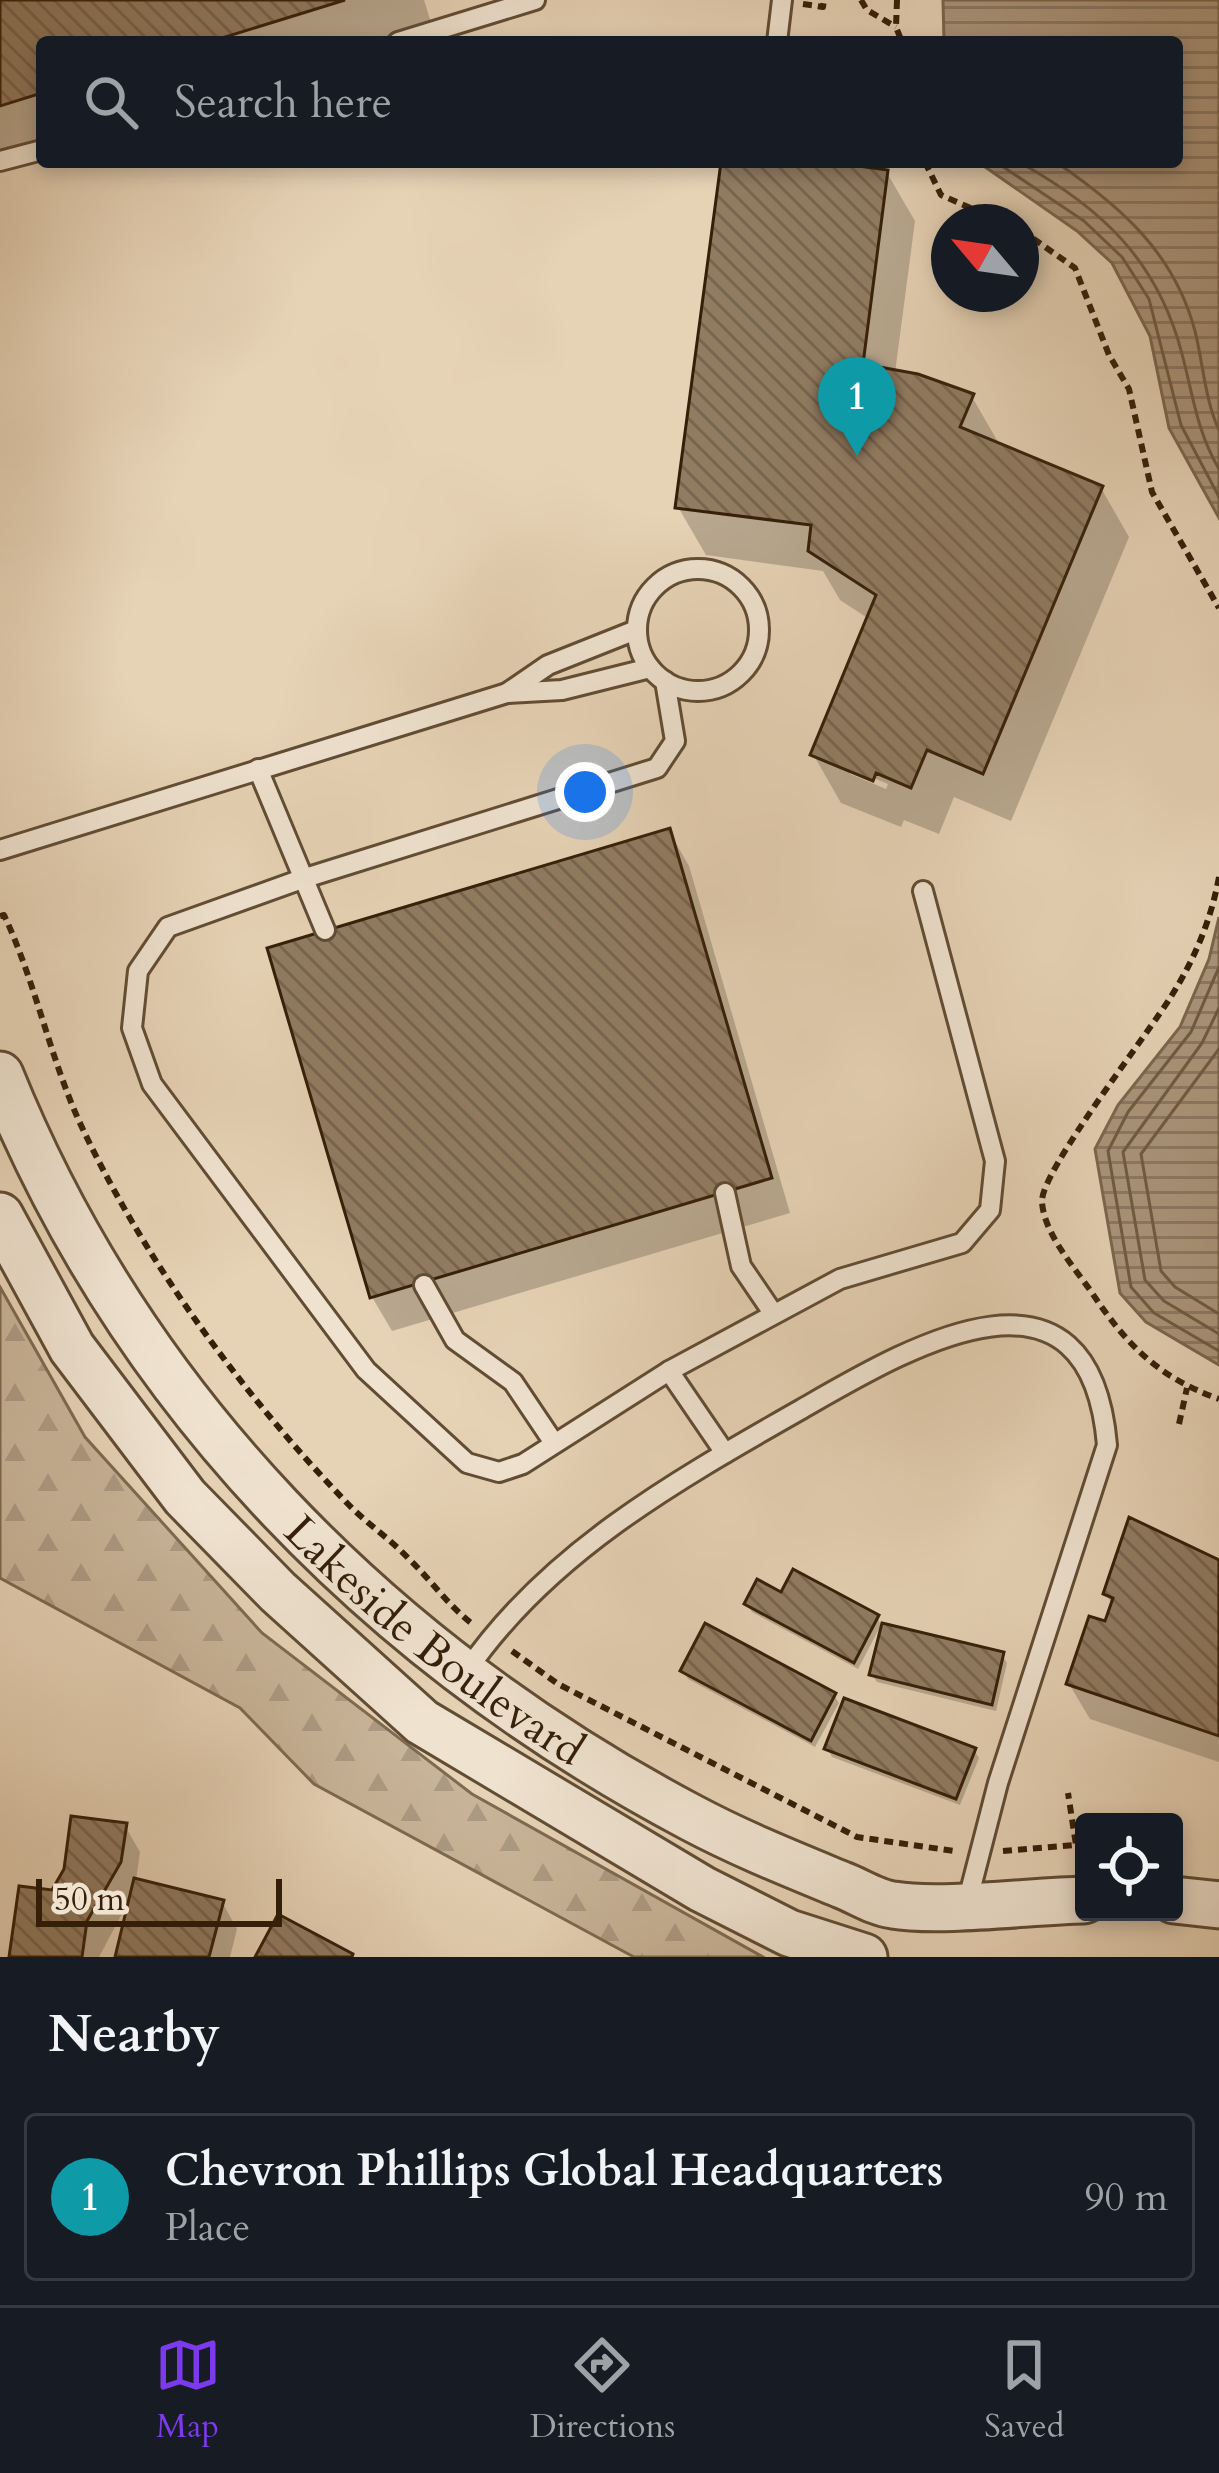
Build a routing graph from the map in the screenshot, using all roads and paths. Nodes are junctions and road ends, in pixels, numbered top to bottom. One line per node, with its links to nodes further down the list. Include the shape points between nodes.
1 (535, 0): 6 (lane)
2 (782, 0): 7 (lane)
3 (861, 0): 5 (path)
4 (897, 0): 5 (path)
5 (896, 27): 8 (path)
6 (418, 36)
7 (778, 36)
8 (900, 36)
9 (36, 152): 10 (lane)
10 (0, 161)
11 (928, 168): 12 (path, via 940,195)
12 (961, 204)
13 (1039, 243): 14 (path, via 1075,268 1129,389 1152,492)
14 (1219, 608)
15 (636, 630): 16 (lane); 16 (lane, via 649,593 682,571 721,573 751,599 758,638 740,674 704,690); 17 (lane, via 548,665)
16 (658, 675): 17 (lane); 21 (lane, via 675,741 657,767)
17 (507, 692): 18 (lane)
18 (258, 770): 19 (lane); 21 (lane)
19 (0, 850)
20 (1219, 877): 31 (path, via 1192,962 1043,1184 1053,1233 1105,1313 1146,1363)
21 (302, 879): 24 (lane); 34 (lane, via 168,928 138,971 132,1028 152,1084 366,1370 467,1463 499,1472)
22 (923, 891): 29 (lane, via 995,1161 989,1210 962,1243 840,1279)
23 (0, 916): 36 (path, via 22,952 79,1120 126,1208 297,1449 414,1563)
24 (325, 930)
25 (0, 1075): 36 (street, Lakeside Boulevard, via 32,1154 140,1340 229,1457 310,1544)
26 (725, 1193): 29 (lane, via 741,1265)
27 (0, 1216): 37 (street, Lakeside Boulevard, via 72,1348 185,1497)
28 (424, 1285): 34 (lane, via 454,1340 513,1382)
29 (772, 1313): 30 (lane)
30 (669, 1371): 34 (lane); 35 (lane)
31 (1187, 1388): 32 (path); 33 (path)
32 (1219, 1400)
33 (1179, 1424)
34 (554, 1443)
35 (725, 1453): 36 (lane, via 636,1506); 40 (lane, via 865,1371 963,1328 1002,1325 1046,1335 1090,1373 1104,1414 1103,1469)
36 (478, 1655): 37 (street); 39 (street, Lakeside Boulevard, via 555,1738); 40 (path, via 558,1684 857,1837)
37 (422, 1722): 41 (street, Lakeside Boulevard)
38 (1068, 1793): 40 (path, via 1076,1845)
39 (737, 1842): 41 (street); 44 (street, Lakeside Boulevard, via 892,1905)
40 (978, 1851): 44 (lane)
41 (702, 1889): 46 (street, Lakeside Boulevard, via 789,1933)
42 (1075, 1900): 44 (street, Lakeside Boulevard)
43 (1183, 1901): 45 (street)
44 (967, 1903)
45 (1219, 1905)
46 (864, 1957)

